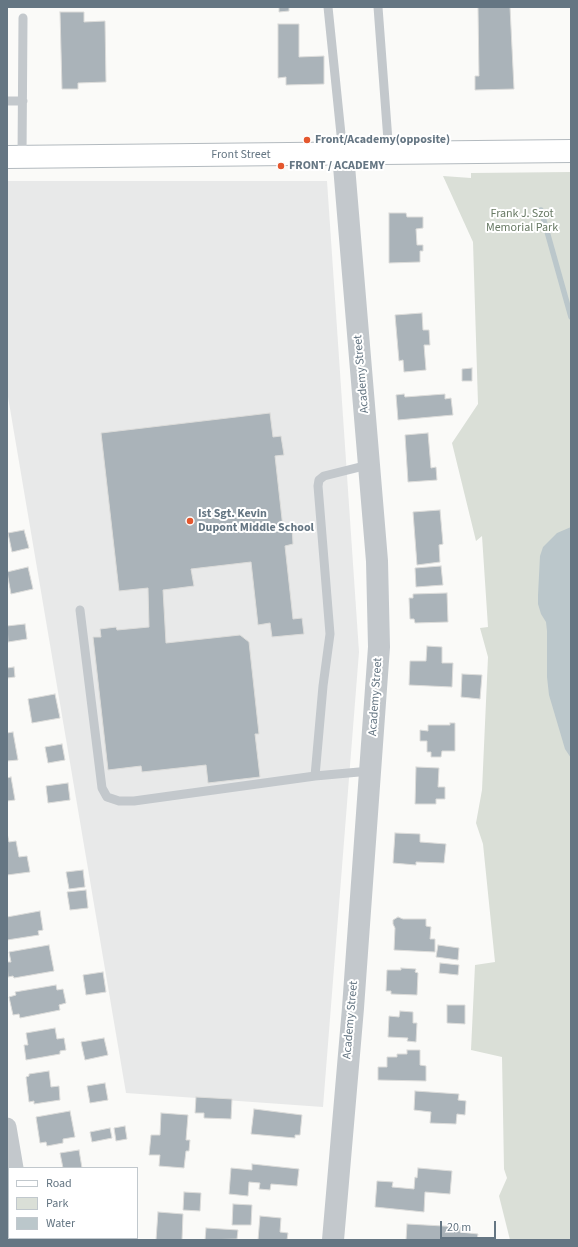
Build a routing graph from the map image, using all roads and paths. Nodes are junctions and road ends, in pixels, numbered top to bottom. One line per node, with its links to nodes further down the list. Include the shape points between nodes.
1 (328, 7): 7 (lane)
2 (378, 7): 8 (lane)
3 (23, 18): 5 (lane)
4 (7, 101): 5 (lane)
5 (22, 101): 9 (lane)
6 (571, 151): 8 (main road, Front Street)
7 (343, 154): 8 (main road, Front Street); 9 (main road, Front Street); 10 (street, Academy Street)
8 (389, 154)
9 (14, 157)
10 (368, 465): 12 (street, Academy Street, via 377,561 379,647); 13 (lane, via 324,476 319,480 330,634)
11 (80, 610): 13 (lane, via 102,788 107,797 119,801 134,801)
12 (370, 771): 13 (lane); 16 (street, Academy Street)
13 (315, 776)
14 (7, 1127): 15 (street)
15 (14, 1167)
16 (333, 1240)

